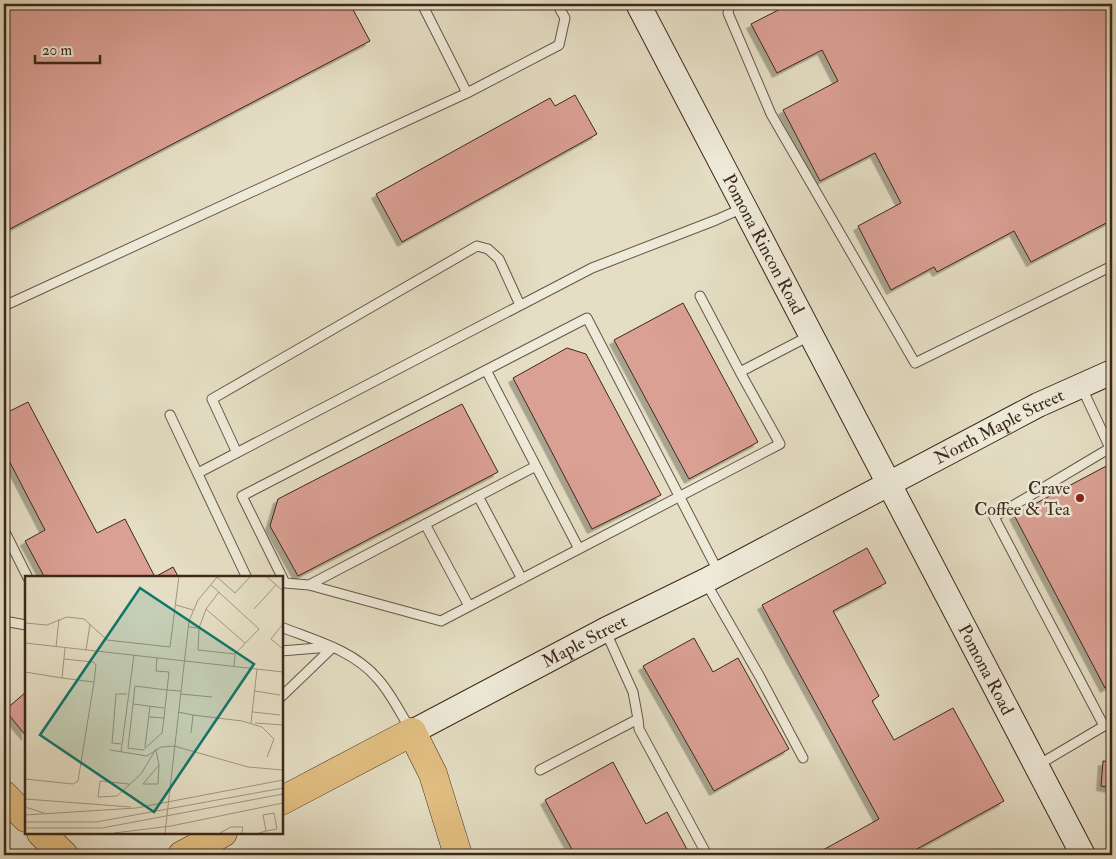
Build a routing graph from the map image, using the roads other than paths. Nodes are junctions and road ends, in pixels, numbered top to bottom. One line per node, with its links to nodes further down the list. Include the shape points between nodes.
1 (422, 4): 5 (lane)
2 (557, 4): 5 (lane, via 565,18 559,45)
3 (638, 4): 6 (main road, Pomona Rincon Road)
4 (730, 4): 7 (lane, via 728,13 771,114 915,363)
5 (467, 93): 10 (lane)
6 (744, 207): 9 (lane, via 592,268); 11 (main road, Pomona Rincon Road)
7 (1112, 266)
8 (700, 296): 13 (lane)
9 (520, 305): 18 (lane); 18 (lane, via 499,260 488,249 477,246 212,399)
10 (4, 306)
11 (811, 334): 13 (lane); 21 (main road, Pomona Rincon Road)
12 (486, 370): 19 (lane); 23 (lane, via 588,318); 31 (lane, via 242,496 286,583)
13 (740, 372): 23 (lane, via 780,444)
14 (1112, 372): 15 (main road, North Maple Street)
15 (1080, 386): 17 (lane); 21 (main road, North Maple Street)
16 (170, 415): 20 (lane)
17 (1111, 447): 41 (lane, via 994,517)
18 (237, 453): 20 (lane)
19 (536, 466): 22 (lane); 26 (lane)
20 (198, 473): 28 (lane)
21 (889, 484): 29 (main road, Maple Street); 44 (main road, Pomona Road)
22 (478, 496): 24 (lane); 30 (lane)
23 (679, 496): 26 (lane); 29 (lane)
24 (425, 524): 31 (lane); 32 (lane)
25 (4, 530): 27 (lane)
26 (579, 549): 30 (lane)
27 (27, 576)
28 (246, 576)
29 (712, 577): 36 (main road, Maple Street); 43 (lane)
30 (522, 578): 32 (lane)
31 (309, 585): 32 (lane, via 440,621)
32 (469, 606)
33 (4, 621): 34 (lane)
34 (25, 625)
35 (282, 627): 37 (lane)
36 (605, 630): 40 (lane, via 633,692); 42 (main road, Maple Street)
37 (333, 647): 38 (lane); 39 (lane); 42 (lane, via 364,665 377,678)
38 (282, 651)
39 (282, 696)
40 (638, 719): 45 (lane); 54 (lane, via 639,729)
41 (1108, 727): 44 (lane)
42 (412, 732): 47 (main road, Maple Street); 53 (main road, via 433,774)
43 (803, 758)
44 (1036, 766): 55 (main road, Pomona Road)
45 (540, 770)
46 (4, 795): 48 (main road)
47 (282, 800)
48 (25, 817)
49 (42, 834): 51 (main road)
50 (221, 834): 52 (main road)
51 (64, 855)
52 (182, 855)
53 (458, 855)
54 (707, 855)
55 (1083, 855)

